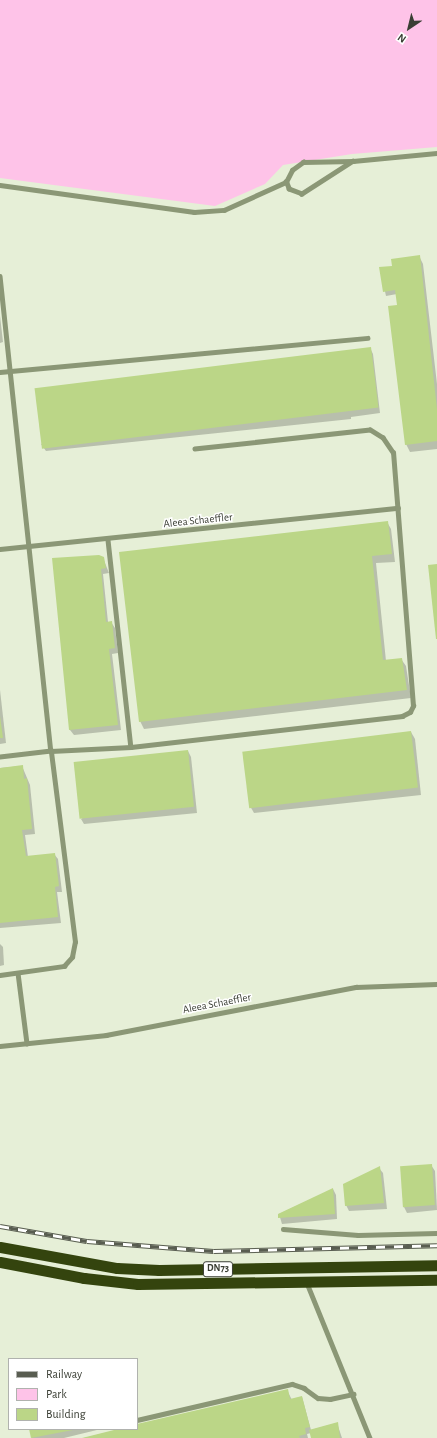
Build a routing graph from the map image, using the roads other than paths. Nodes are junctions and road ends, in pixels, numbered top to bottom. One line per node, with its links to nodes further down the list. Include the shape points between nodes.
1 (437, 153): 2 (lane)
2 (353, 162): 3 (lane, via 303,162 292,170); 3 (lane, via 302,194 289,189)
3 (286, 182): 4 (lane, via 224,210 194,212)
4 (0, 185)
5 (0, 276): 7 (lane)
6 (367, 338): 7 (lane)
7 (11, 371): 8 (lane); 12 (lane)
8 (0, 372)
9 (195, 449): 10 (lane, via 370,430 383,438 393,453)
10 (398, 508): 11 (lane, Aleea Schaeffler); 14 (lane, via 414,700 410,712 402,716)
11 (108, 540): 12 (lane, Aleea Schaeffler); 14 (lane)
12 (29, 546): 13 (lane, Aleea Schaeffler); 15 (lane)
13 (0, 549)
14 (131, 747): 15 (lane)
15 (52, 751): 16 (lane); 17 (lane, via 75,942 72,957 64,966)
16 (0, 757)
17 (18, 973): 18 (lane); 20 (lane)
18 (0, 975)
19 (437, 984): 20 (lane, Aleea Schaeffler, via 356,987 106,1035)
20 (27, 1043): 21 (lane, Aleea Schaeffler)
21 (0, 1046)
22 (283, 1229): 23 (lane, via 358,1235)
23 (437, 1232)
24 (0, 1247): 26 (highway, DN73, via 117,1268 159,1270)
25 (0, 1262): 28 (highway, DN73, via 84,1278 138,1284)
26 (437, 1265)
27 (437, 1280): 28 (highway, DN73)
28 (307, 1283): 29 (lane)
29 (353, 1394): 30 (lane, via 330,1399 318,1398 304,1388 292,1384); 31 (lane)
30 (138, 1420)
31 (370, 1438)

